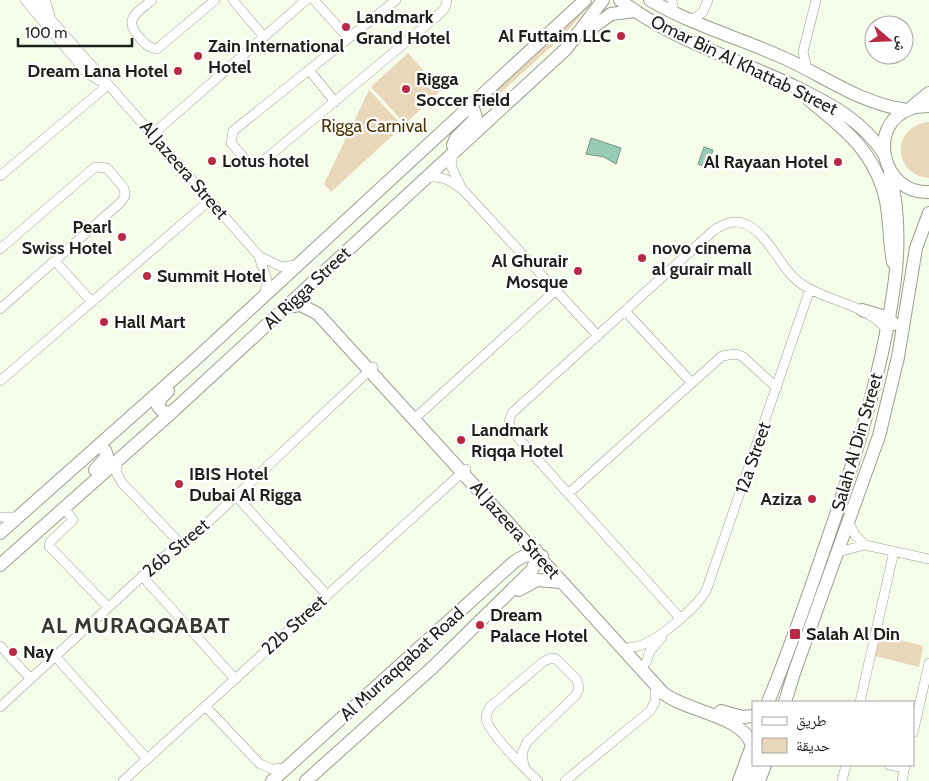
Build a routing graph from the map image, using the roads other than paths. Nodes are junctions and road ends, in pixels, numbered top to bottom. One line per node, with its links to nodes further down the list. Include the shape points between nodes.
1 (24, 0): 30 (street, Al Jazeera Street, via 87,73)
2 (34, 0): 21 (street, Al Jazeera Street)
3 (42, 0): 21 (main road)
4 (152, 0): 5 (street, via 133,16 131,24 146,44 157,49)
5 (216, 0)
6 (233, 0): 24 (street)
7 (306, 0): 24 (street)
8 (314, 0): 25 (street)
9 (396, 0): 25 (street)
10 (447, 0): 32 (street, via 436,18)
11 (578, 0): 22 (street)
12 (585, 0): 22 (street, Al Rigga Street)
13 (603, 0): 26 (street, Al Rigga Street)
14 (620, 0): 19 (street, Omar Bin Al Khattab Street)
15 (650, 0): 20 (street, Omar Bin Al Khattab Street)
16 (672, 0): 20 (street)
17 (708, 0): 23 (street, via 703,12)
18 (816, 0): 27 (street, via 803,52)
19 (635, 11): 26 (street, via 611,14); 29 (street, Omar Bin Al Khattab Street, via 683,38)
20 (674, 13): 23 (street, Omar Bin Al Khattab Street)
21 (47, 16): 30 (street, Al Jazeera Street)
22 (566, 16): 35 (street, Al Rigga Street)
23 (690, 21): 27 (street, Omar Bin Al Khattab Street)
24 (264, 37): 36 (street)
25 (348, 38): 28 (street)
26 (566, 49): 37 (street, Al Rigga Street)
27 (808, 69): 34 (street, Omar Bin Al Khattab Street, via 860,98 888,107)
28 (308, 70): 32 (street); 32 (street, via 233,131 234,146 248,162 260,163)
29 (787, 83): 38 (street, Omar Bin Al Khattab Street, via 848,116 869,134); 50 (street, via 846,128 869,157 886,201 890,247)
30 (108, 84): 36 (street, Al Jazeera Street); 40 (street)
31 (929, 93): 34 (street)
32 (335, 102)
33 (929, 106): 34 (street, Omar Bin Al Khattab Street)
34 (909, 109): 38 (street, via 888,128)
35 (467, 110): 37 (street, via 474,111 476,118 456,138); 49 (street, Al Rigga Street)
36 (153, 134): 44 (street, Al Jazeera Street)
37 (453, 153): 41 (street, Al Rigga Street); 42 (street, via 453,173)
38 (884, 154): 39 (street, Salah Al Din Street)
39 (890, 173): 43 (street, via 905,187); 50 (street, Salah Al Din Street, via 898,219)
40 (0, 176)
41 (424, 179): 42 (street, via 446,179); 51 (street, Al Rigga Street)
42 (464, 191): 53 (street)
43 (929, 192)
44 (210, 200): 47 (street, Al Jazeera Street); 55 (street)
45 (929, 213): 68 (street, Salah Al Din Street, via 916,248)
46 (0, 249): 48 (street, via 92,169 99,166 107,168 124,188 123,200)
47 (259, 256): 49 (street, Al Jazeera Street, via 282,267); 54 (street, Al Jazeera Street, via 268,280)
48 (55, 261): 55 (street); 58 (street)
49 (296, 265): 54 (street, Al Rigga Street)
50 (897, 276): 56 (street, Salah Al Din Street)
51 (313, 282): 57 (street, Al Rigga Street); 64 (street, Al Jazeera Street, via 314,303)
52 (810, 289): 59 (street); 60 (street, via 800,284 752,228 736,222 728,223 714,231); 67 (street, 12a Street)
53 (556, 290): 62 (street); 70 (street)
54 (265, 293): 63 (street, Al Rigga Street)
55 (92, 302): 65 (street)
56 (892, 304): 59 (street); 61 (street, Salah Al Din Street)
57 (286, 307): 64 (street, Al Jazeera Street, via 301,306 315,311); 69 (street, Al Rigga Street)
58 (0, 309)
59 (862, 310): 61 (street)
60 (626, 312): 62 (street); 66 (street)
61 (888, 324): 68 (street, via 896,330 886,384); 106 (street, Salah Al Din Street, via 850,472 788,654)
62 (598, 336): 74 (street, via 515,409 509,421 514,433)
63 (197, 358): 69 (street, via 190,371 158,402 163,412); 71 (street, Al Rigga Street)
64 (371, 369): 70 (street, Al Jazeera Street); 75 (street, 26b Street)
65 (0, 381)
66 (692, 382): 67 (street, via 716,359 735,354 748,360); 74 (street)
67 (777, 388): 96 (street, 12a Street, via 709,585 698,603)
68 (889, 397): 79 (street, Salah Al Din Street, via 874,454)
69 (171, 413): 72 (street, Al Rigga Street)
70 (416, 418): 73 (street, Al Jazeera Street)
71 (99, 447): 76 (street, via 105,450 106,460 78,485); 77 (street, Al Rigga Street)
72 (119, 459): 76 (street, Al Rigga Street); 82 (street, via 116,472 122,484)
73 (464, 471): 80 (street, Al Jazeera Street); 84 (street, Al Jazeera Street); 92 (street, 22b Street)
74 (568, 494): 96 (street)
75 (236, 496): 82 (street, 26b Street); 92 (street)
76 (67, 505): 88 (street, Al Rigga Street); 95 (street, via 73,520 49,546)
77 (18, 517): 78 (street); 81 (street, Al Rigga Street)
78 (0, 518)
79 (849, 523): 83 (street); 86 (street, Salah Al Din Street)
80 (513, 529): 84 (street, Al Jazeera Street); 91 (street, via 518,542 514,555 490,580)
81 (0, 534)
82 (180, 544): 89 (street, 26b Street)
83 (865, 545): 85 (street); 86 (street)
84 (535, 548): 90 (street, Al Jazeera Street); 91 (street, Al Murraqqabat Road); 94 (street, Al Murraqqabat Road, via 536,564 532,570); 98 (street)
85 (894, 551): 87 (street); 108 (street)
86 (838, 552): 107 (street, Salah Al Din Street)
87 (929, 559)
88 (0, 565)
89 (142, 576): 95 (street, 26b Street); 104 (street)
90 (561, 582): 94 (street, via 546,579 530,583 502,604); 105 (street, Al Jazeera Street)
91 (486, 589): 93 (street, Al Murraqqabat Road)
92 (327, 595): 104 (street, 22b Street)
93 (474, 600): 102 (street, via 503,579 511,584 509,590 458,637); 124 (street, Al Murraqqabat Road)
94 (494, 606): 102 (street, Al Murraqqabat Road)
95 (108, 607): 99 (street, 26b Street)
96 (680, 618): 98 (street, 12a Street, via 643,645); 100 (street, 12a Street, via 650,651)
97 (0, 646): 103 (street)
98 (630, 647): 100 (street)
99 (55, 656): 103 (street, 26b Street); 118 (street)
100 (646, 663): 111 (street, via 680,696)
101 (929, 663): 114 (street)
102 (433, 666): 127 (street, Al Murraqqabat Road)
103 (31, 679): 110 (street, 26b Street)
104 (235, 679): 109 (street, 22b Street)
105 (656, 686): 117 (street, Al Jazeera Street, via 680,705 740,727); 129 (street, via 655,702 650,711)
106 (768, 701)
107 (785, 701)
108 (860, 701)
109 (205, 706): 118 (street, 22b Street); 124 (street, via 260,764 272,769)
110 (0, 707)
111 (734, 715): 112 (street); 113 (street)
112 (752, 716)
113 (752, 723)
114 (914, 729)
115 (502, 742): 116 (street, via 514,746); 116 (street, via 486,718 490,708 547,659 556,659 579,684 578,693); 123 (street)
116 (527, 742): 123 (street, via 522,752)
117 (752, 744): 130 (street)
118 (147, 759): 125 (street, 22b Street)
119 (755, 766): 131 (street)
120 (765, 766): 132 (street)
121 (846, 766): 133 (street)
122 (905, 766): 134 (street)
123 (524, 767): 128 (street)
124 (285, 768): 126 (street, Al Murraqqabat Road)
125 (122, 781)
126 (272, 781)
127 (306, 781)
128 (538, 781)
129 (565, 781)
130 (739, 781)
131 (750, 781)
132 (759, 781)
133 (842, 781)
134 (902, 781)

